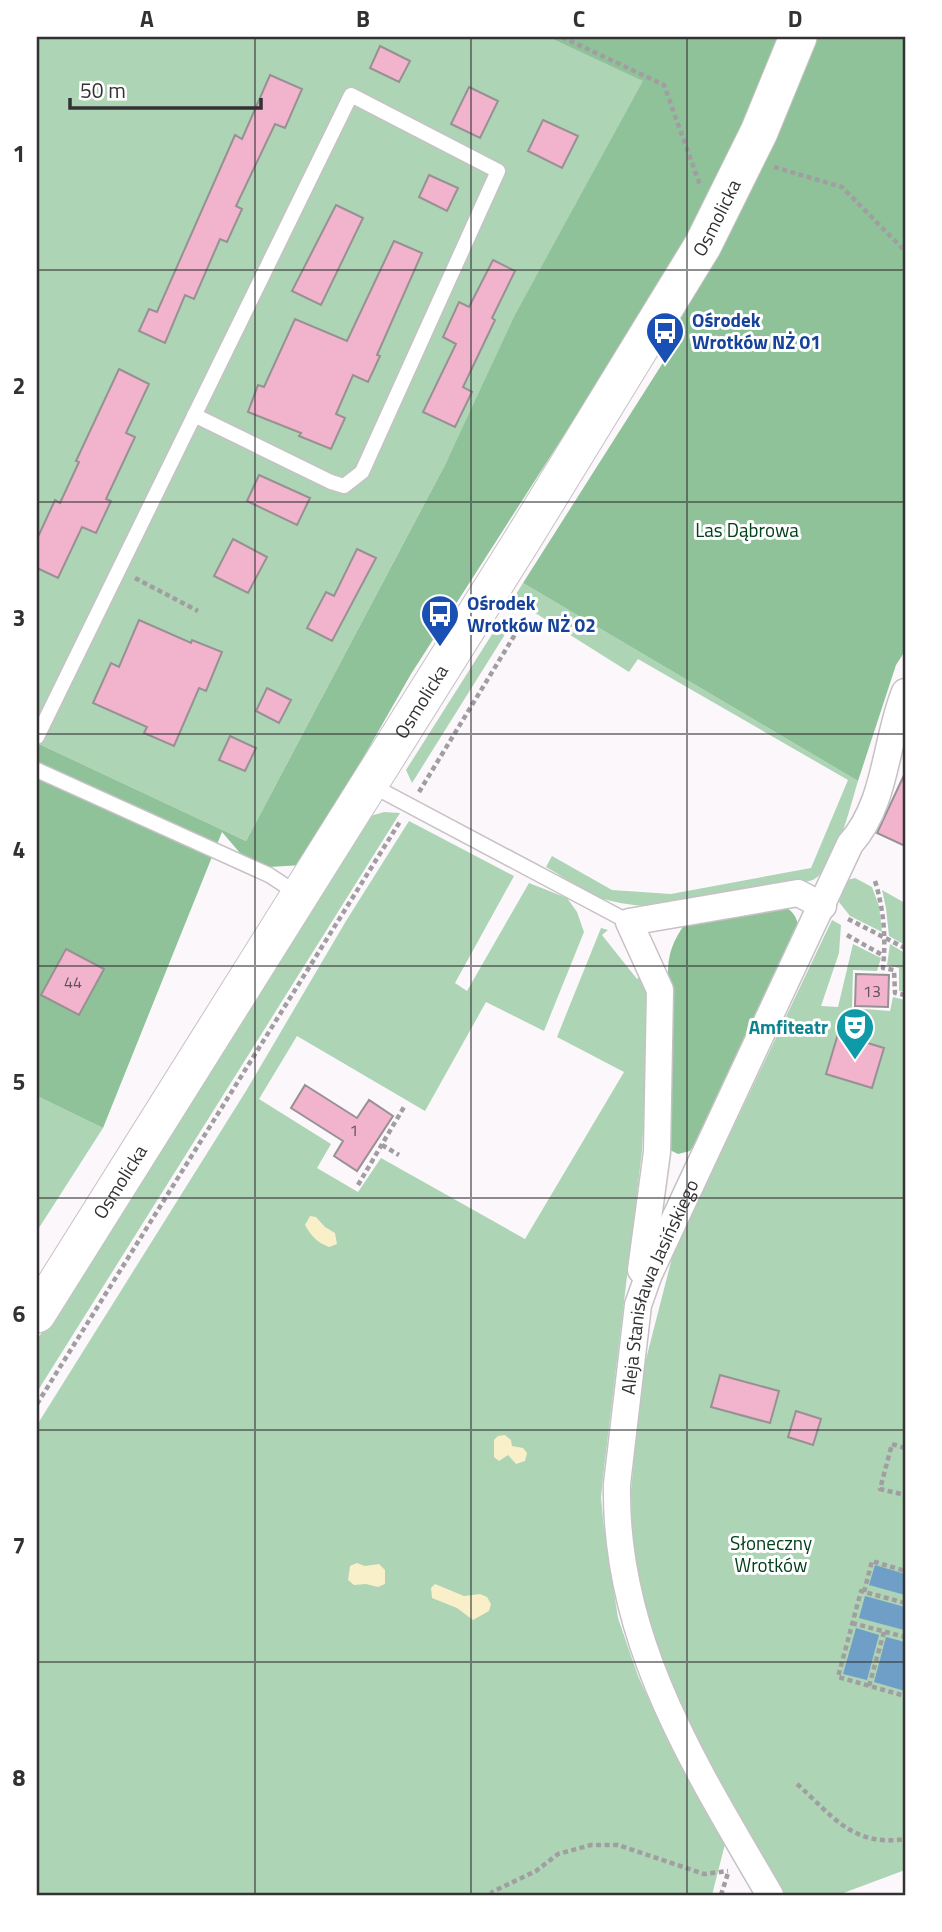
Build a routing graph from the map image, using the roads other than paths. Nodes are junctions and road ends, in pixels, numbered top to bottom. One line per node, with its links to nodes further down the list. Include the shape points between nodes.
1 (798, 37): 6 (street, Osmolicka, via 746,159 696,256)
2 (194, 415): 2 (lane, via 331,482 344,486 362,472 498,171 351,95); 4 (lane)
3 (905, 692): 8 (street, Aleja Stanisława Jasińskiego, via 871,808)
4 (37, 737)
5 (37, 770): 7 (lane, via 257,870)
6 (369, 784): 7 (street, Osmolicka); 9 (lane)
7 (300, 895): 11 (street, Osmolicka)
8 (823, 906): 9 (street, via 798,893); 10 (street, Aleja Stanisława Jasińskiego, via 664,1240)
9 (629, 922): 10 (street, via 660,990 657,1152)
10 (639, 1305): 12 (street, Aleja Stanisława Jasińskiego, via 617,1485 623,1563 634,1618 682,1741)
11 (37, 1314)
12 (770, 1895)

